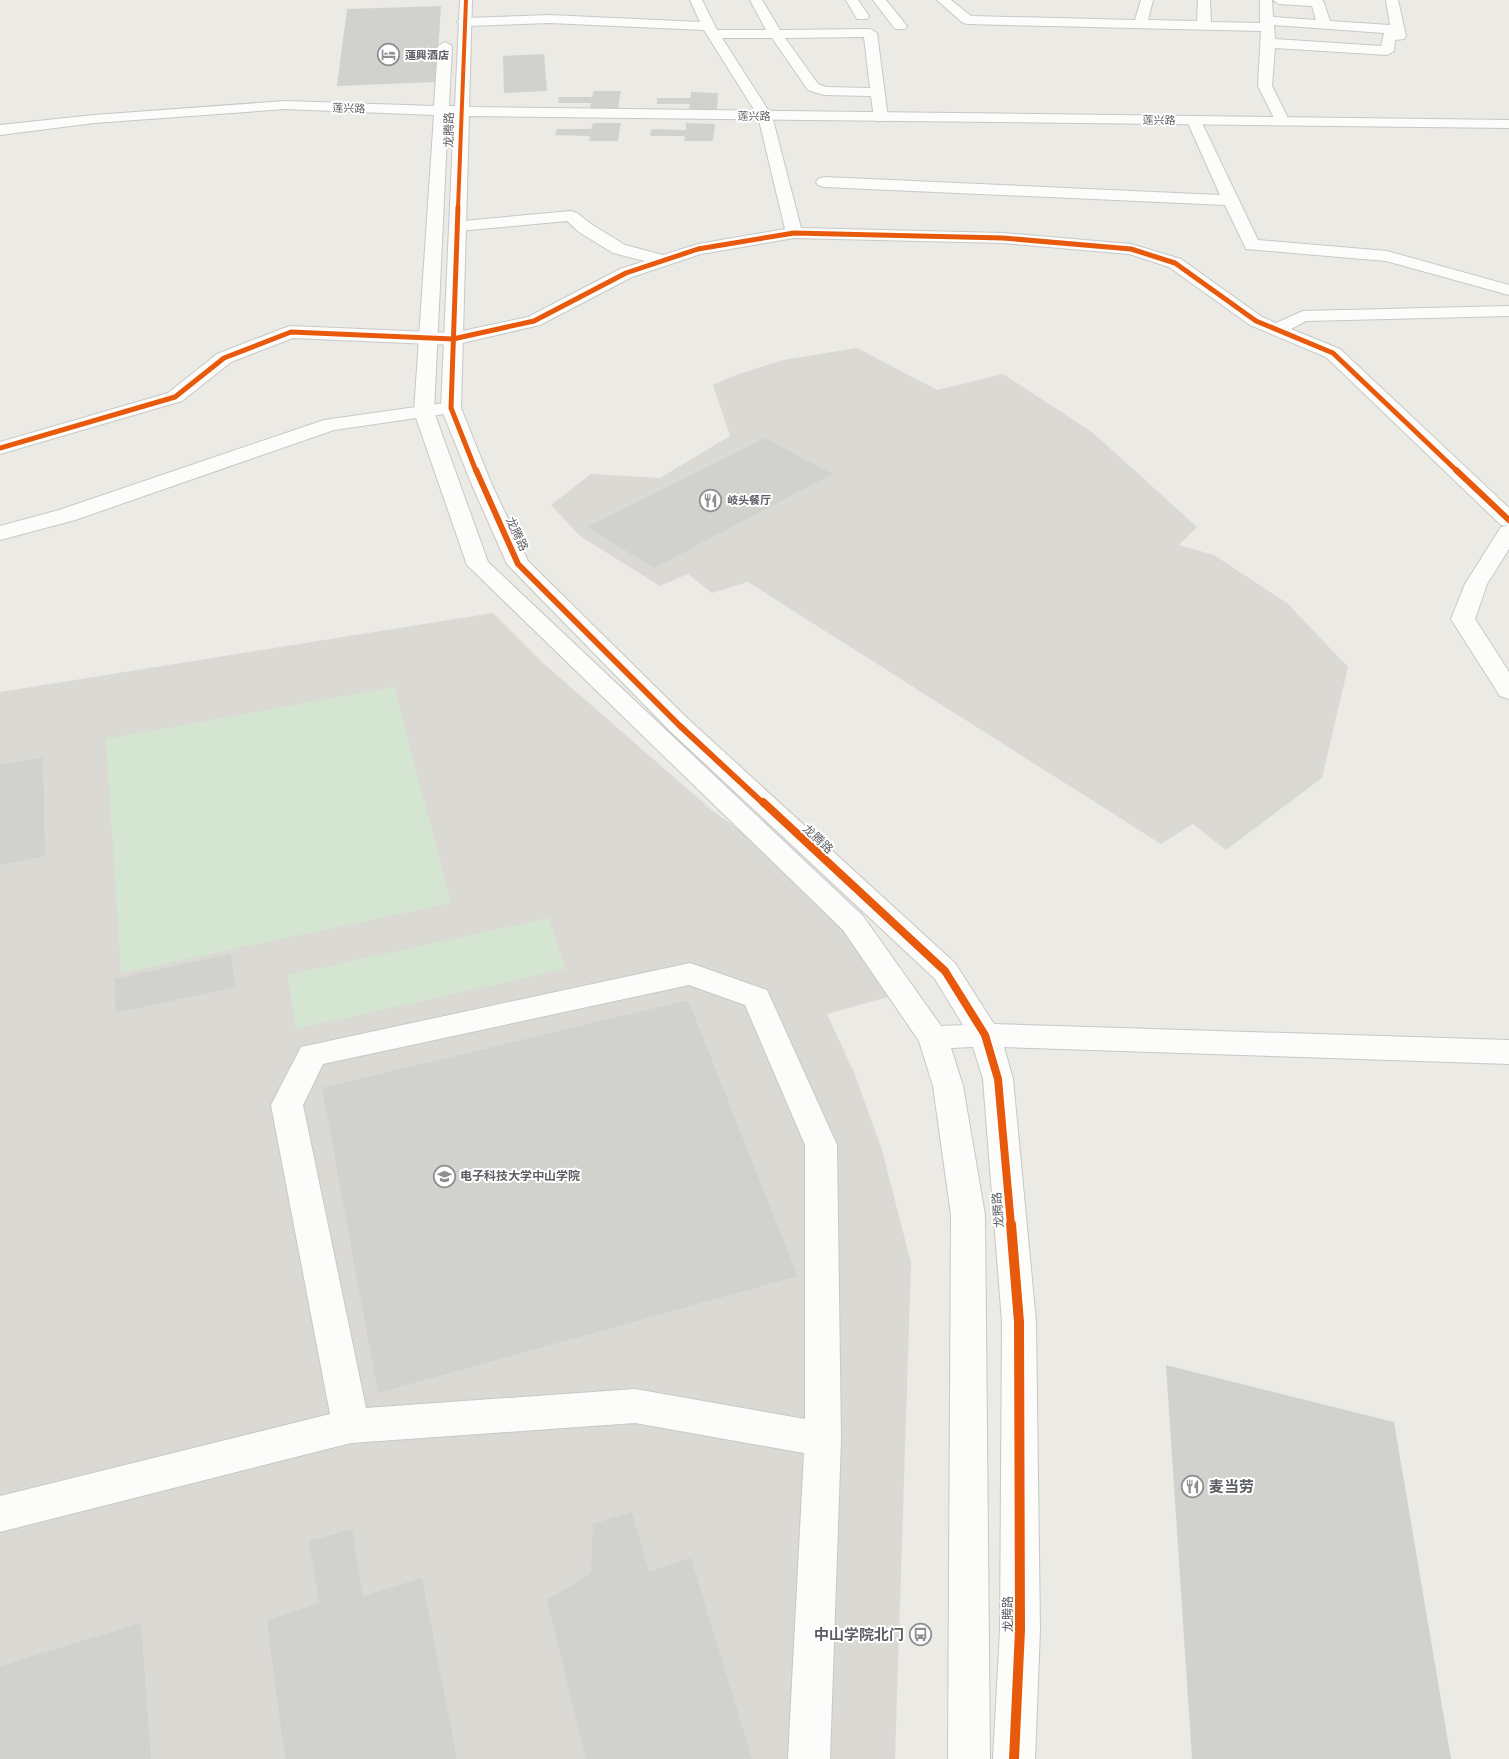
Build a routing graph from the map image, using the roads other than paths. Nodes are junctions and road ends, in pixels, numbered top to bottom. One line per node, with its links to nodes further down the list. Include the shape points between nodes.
1 (449, 0): 30 (street, 龙腾路)
2 (696, 0): 25 (street)
3 (756, 0): 27 (street)
4 (852, 0): 16 (street)
5 (879, 0): 23 (street)
6 (942, 0): 17 (street)
7 (1148, 0): 20 (street)
8 (1204, 0): 24 (street)
9 (1266, 0): 21 (street)
10 (1279, 0): 22 (street, via 1318,3)
11 (1392, 0): 26 (street)
12 (976, 6): 17 (street)
13 (1032, 7): 18 (street)
14 (1093, 8): 19 (street)
15 (465, 11): 25 (street); 30 (street, 龙腾路)
16 (862, 16)
17 (968, 20): 18 (street)
18 (1029, 21): 19 (street)
19 (1088, 23): 20 (street)
20 (1140, 24): 24 (street)
21 (1267, 24): 22 (street); 24 (street); 28 (street)
22 (1324, 25): 26 (street)
23 (900, 26)
24 (1204, 26)
25 (711, 30): 27 (street); 31 (street)
26 (1398, 30): 28 (street, via 1399,36 1390,35 1387,51)
27 (775, 33): 29 (street, via 813,86 824,90); 29 (street, via 870,32)
28 (1268, 43): 34 (street, via 1265,86)
29 (878, 92): 32 (street)
30 (451, 111): 31 (street, 莲兴路); 36 (street, 莲兴路, via 285,105); 39 (street, 龙腾路); 45 (street, 龙腾路)
31 (766, 116): 32 (street, 莲兴路); 40 (street)
32 (881, 118): 33 (street, 莲兴路)
33 (1194, 121): 34 (street, 莲兴路); 38 (street)
34 (1283, 122): 35 (street, 莲兴路)
35 (1509, 124)
36 (0, 130)
37 (824, 182): 38 (street)
38 (1231, 200): 42 (street, via 1252,245 1387,256)
39 (458, 226): 41 (street, via 571,216 619,249); 45 (street, 龙腾路)
40 (794, 233): 41 (street, via 698,249); 44 (street, via 1003,238 1131,249 1175,263 1256,321)
41 (662, 260): 45 (street, via 626,273 534,321)
42 (1509, 290)
43 (1509, 311): 44 (street, via 1303,316)
44 (1277, 329): 49 (street, via 1333,353)
45 (441, 338): 46 (street, 龙腾路); 47 (street, 龙腾路); 48 (street, via 291,332 224,358 175,397)
46 (451, 408): 47 (street); 53 (street, 龙腾路, via 518,564 679,725 945,971)
47 (424, 412): 51 (street, via 331,424 67,515); 54 (street, 龙腾路, via 478,565 852,923)
48 (0, 448)
49 (1509, 520)
50 (1509, 532): 52 (street, via 1476,584 1463,619)
51 (0, 533)
52 (1509, 691)
53 (985, 1035): 54 (street); 55 (street); 61 (street, 龙腾路, via 998,1079 1019,1322 1020,1630)
54 (932, 1038): 60 (street, 龙腾路, via 948,1086 968,1215)
55 (1509, 1052)
56 (351, 1426): 57 (street, via 635,1406); 57 (street, via 287,1105 312,1055 690,974 757,998 821,1145); 58 (street)
57 (823, 1439): 59 (street)
58 (0, 1514)
59 (809, 1759)
60 (969, 1759)
61 (1014, 1759)

